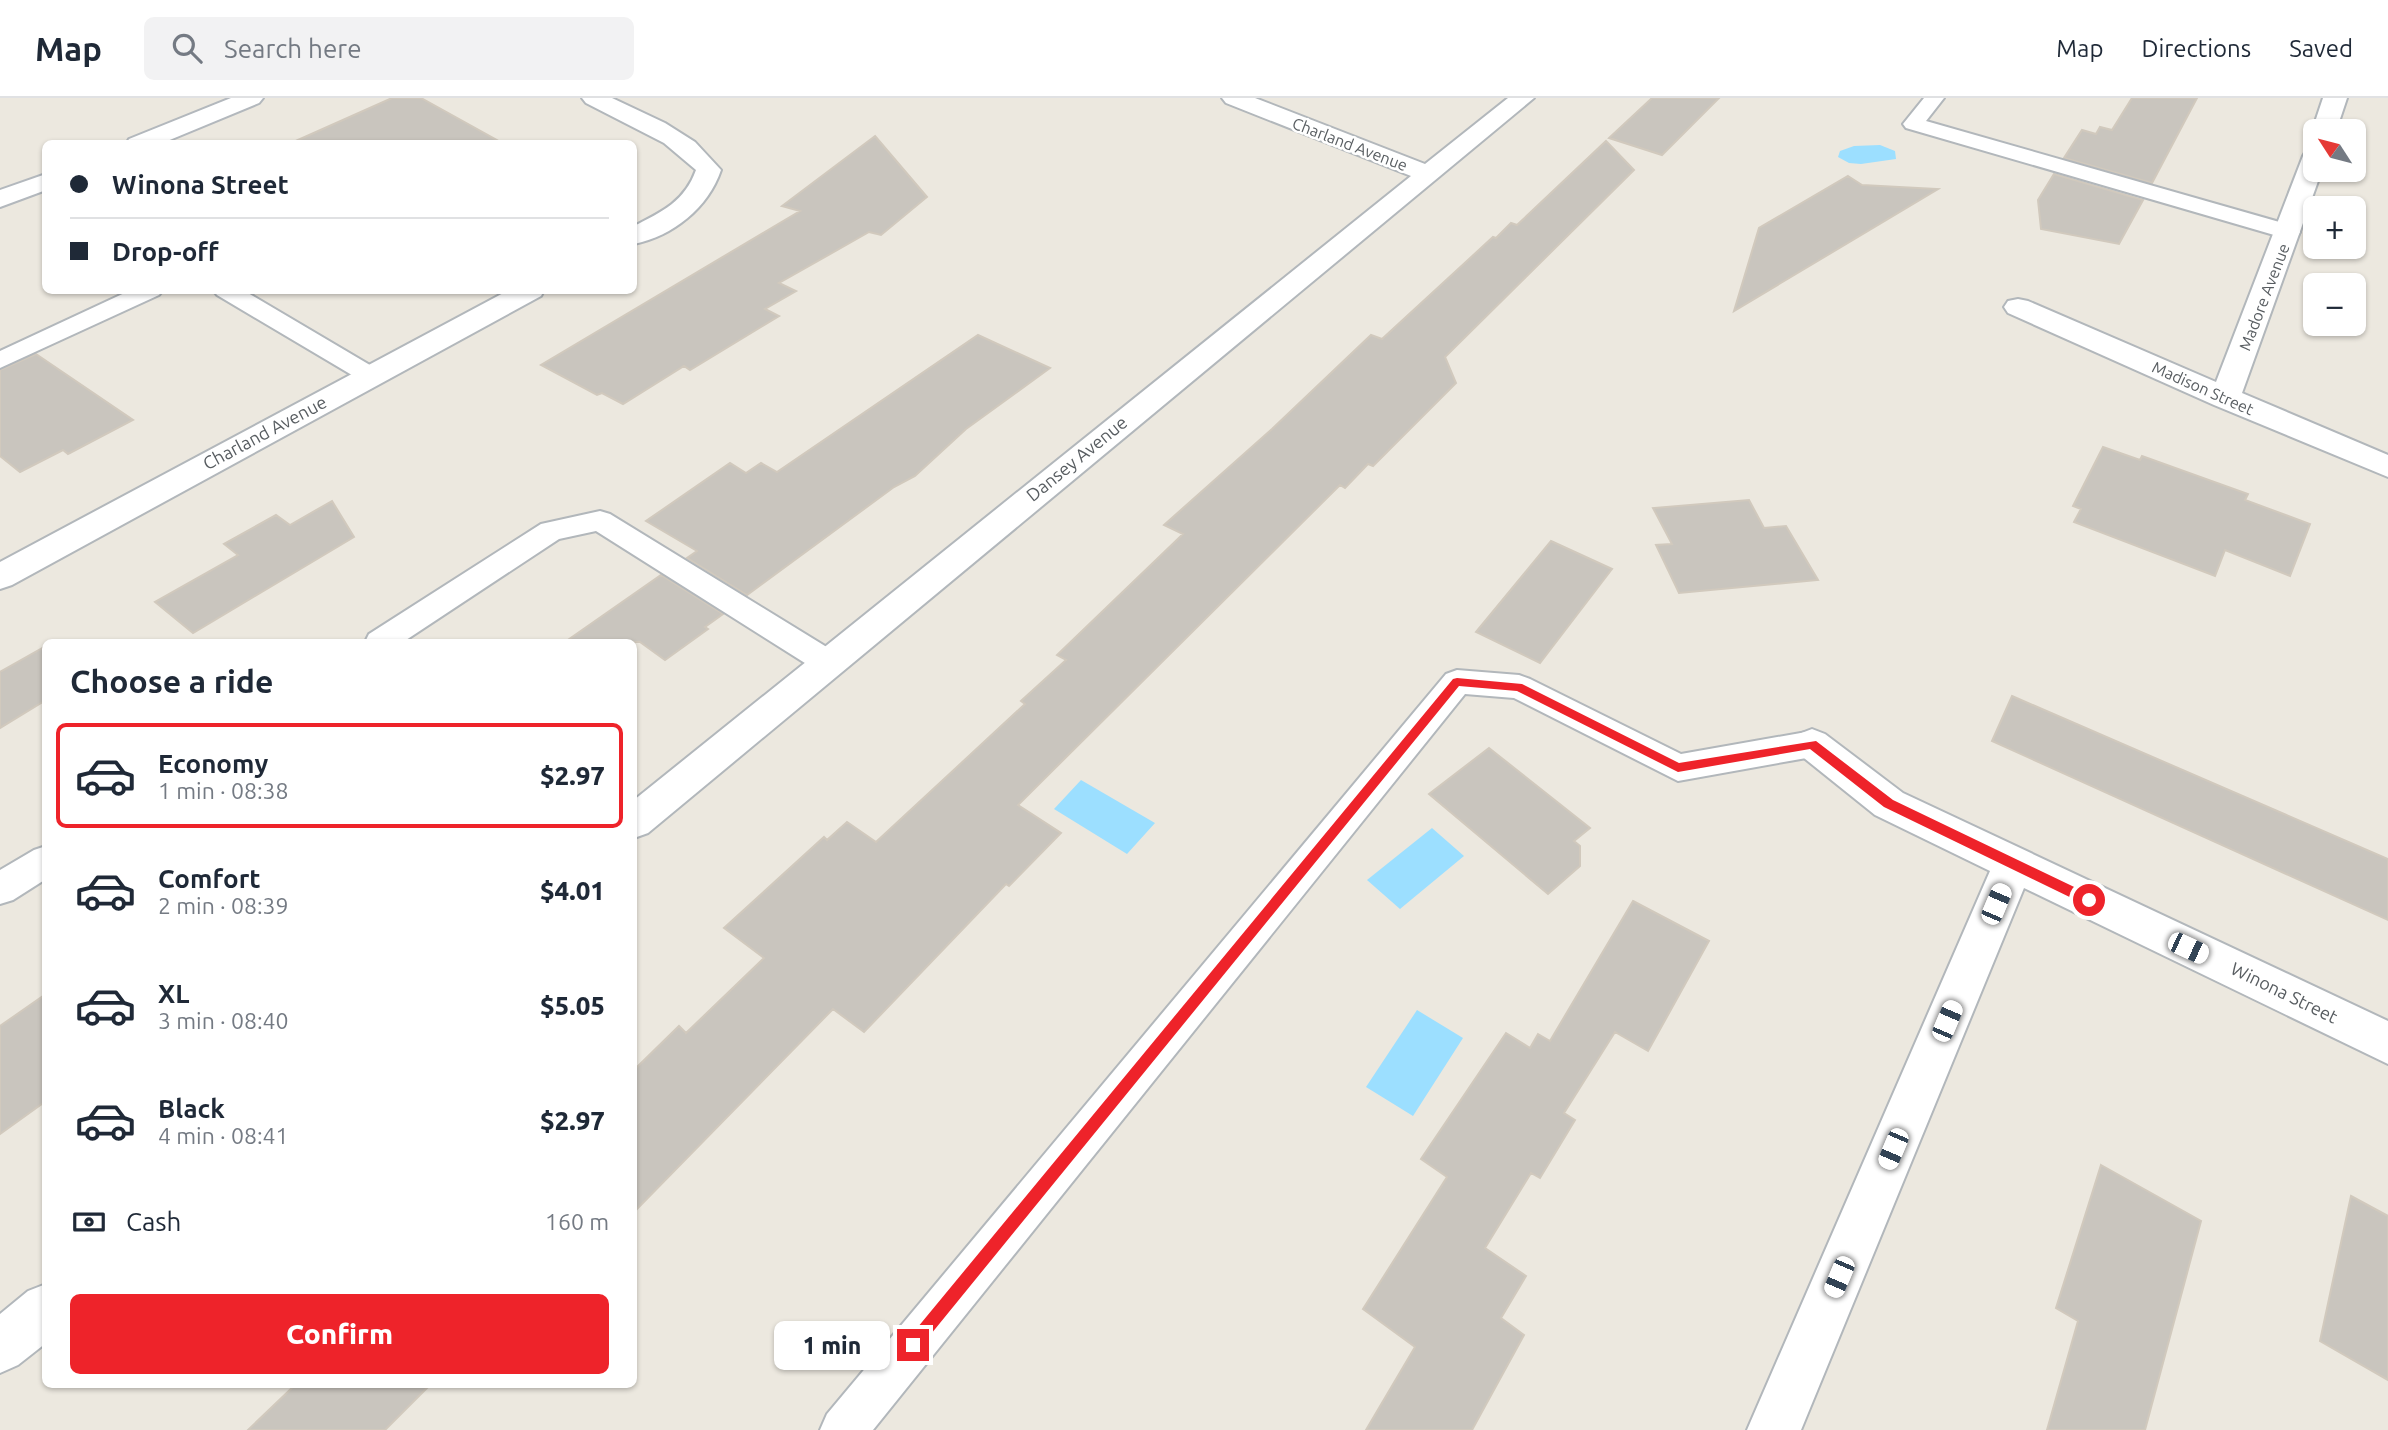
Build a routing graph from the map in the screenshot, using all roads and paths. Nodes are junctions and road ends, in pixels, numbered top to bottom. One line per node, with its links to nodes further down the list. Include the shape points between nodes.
1 (251, 98): 8 (street)
2 (594, 98): 14 (street, via 676,140 709,170 697,197 683,210)
3 (1234, 98): 9 (street, Charland Avenue)
4 (1522, 98): 9 (street, Dansey Avenue)
5 (1934, 98): 13 (lane, via 1913,124)
6 (2335, 98): 7 (street)
7 (2328, 119)
8 (148, 140)
9 (1428, 174): 25 (street, Dansey Avenue)
10 (2306, 182): 13 (street, Madore Avenue)
11 (42, 183): 12 (street)
12 (0, 199)
13 (2289, 232): 21 (street, Madore Avenue)
14 (637, 234)
15 (142, 294): 19 (lane)
16 (232, 294): 20 (lane)
17 (524, 294): 20 (street, Charland Avenue)
18 (2018, 307): 21 (street, Madison Street)
19 (0, 360)
20 (371, 376): 23 (street, Charland Avenue)
21 (2225, 398): 22 (street, Madison Street)
22 (2388, 467)
23 (0, 577)
24 (385, 639): 25 (lane, via 551,531 600,521)
25 (827, 662): 27 (street, Dansey Avenue)
26 (1812, 744): 29 (street, Winona Street, via 1889,804); 34 (lane, via 1678,768 1519,687 1457,682)
27 (637, 820)
28 (42, 863): 30 (lane)
29 (2014, 864): 31 (street, Winona Street); 35 (street)
30 (0, 889)
31 (2388, 1044)
32 (42, 1312): 33 (street)
33 (0, 1347)
34 (843, 1430)
35 (1774, 1430)

